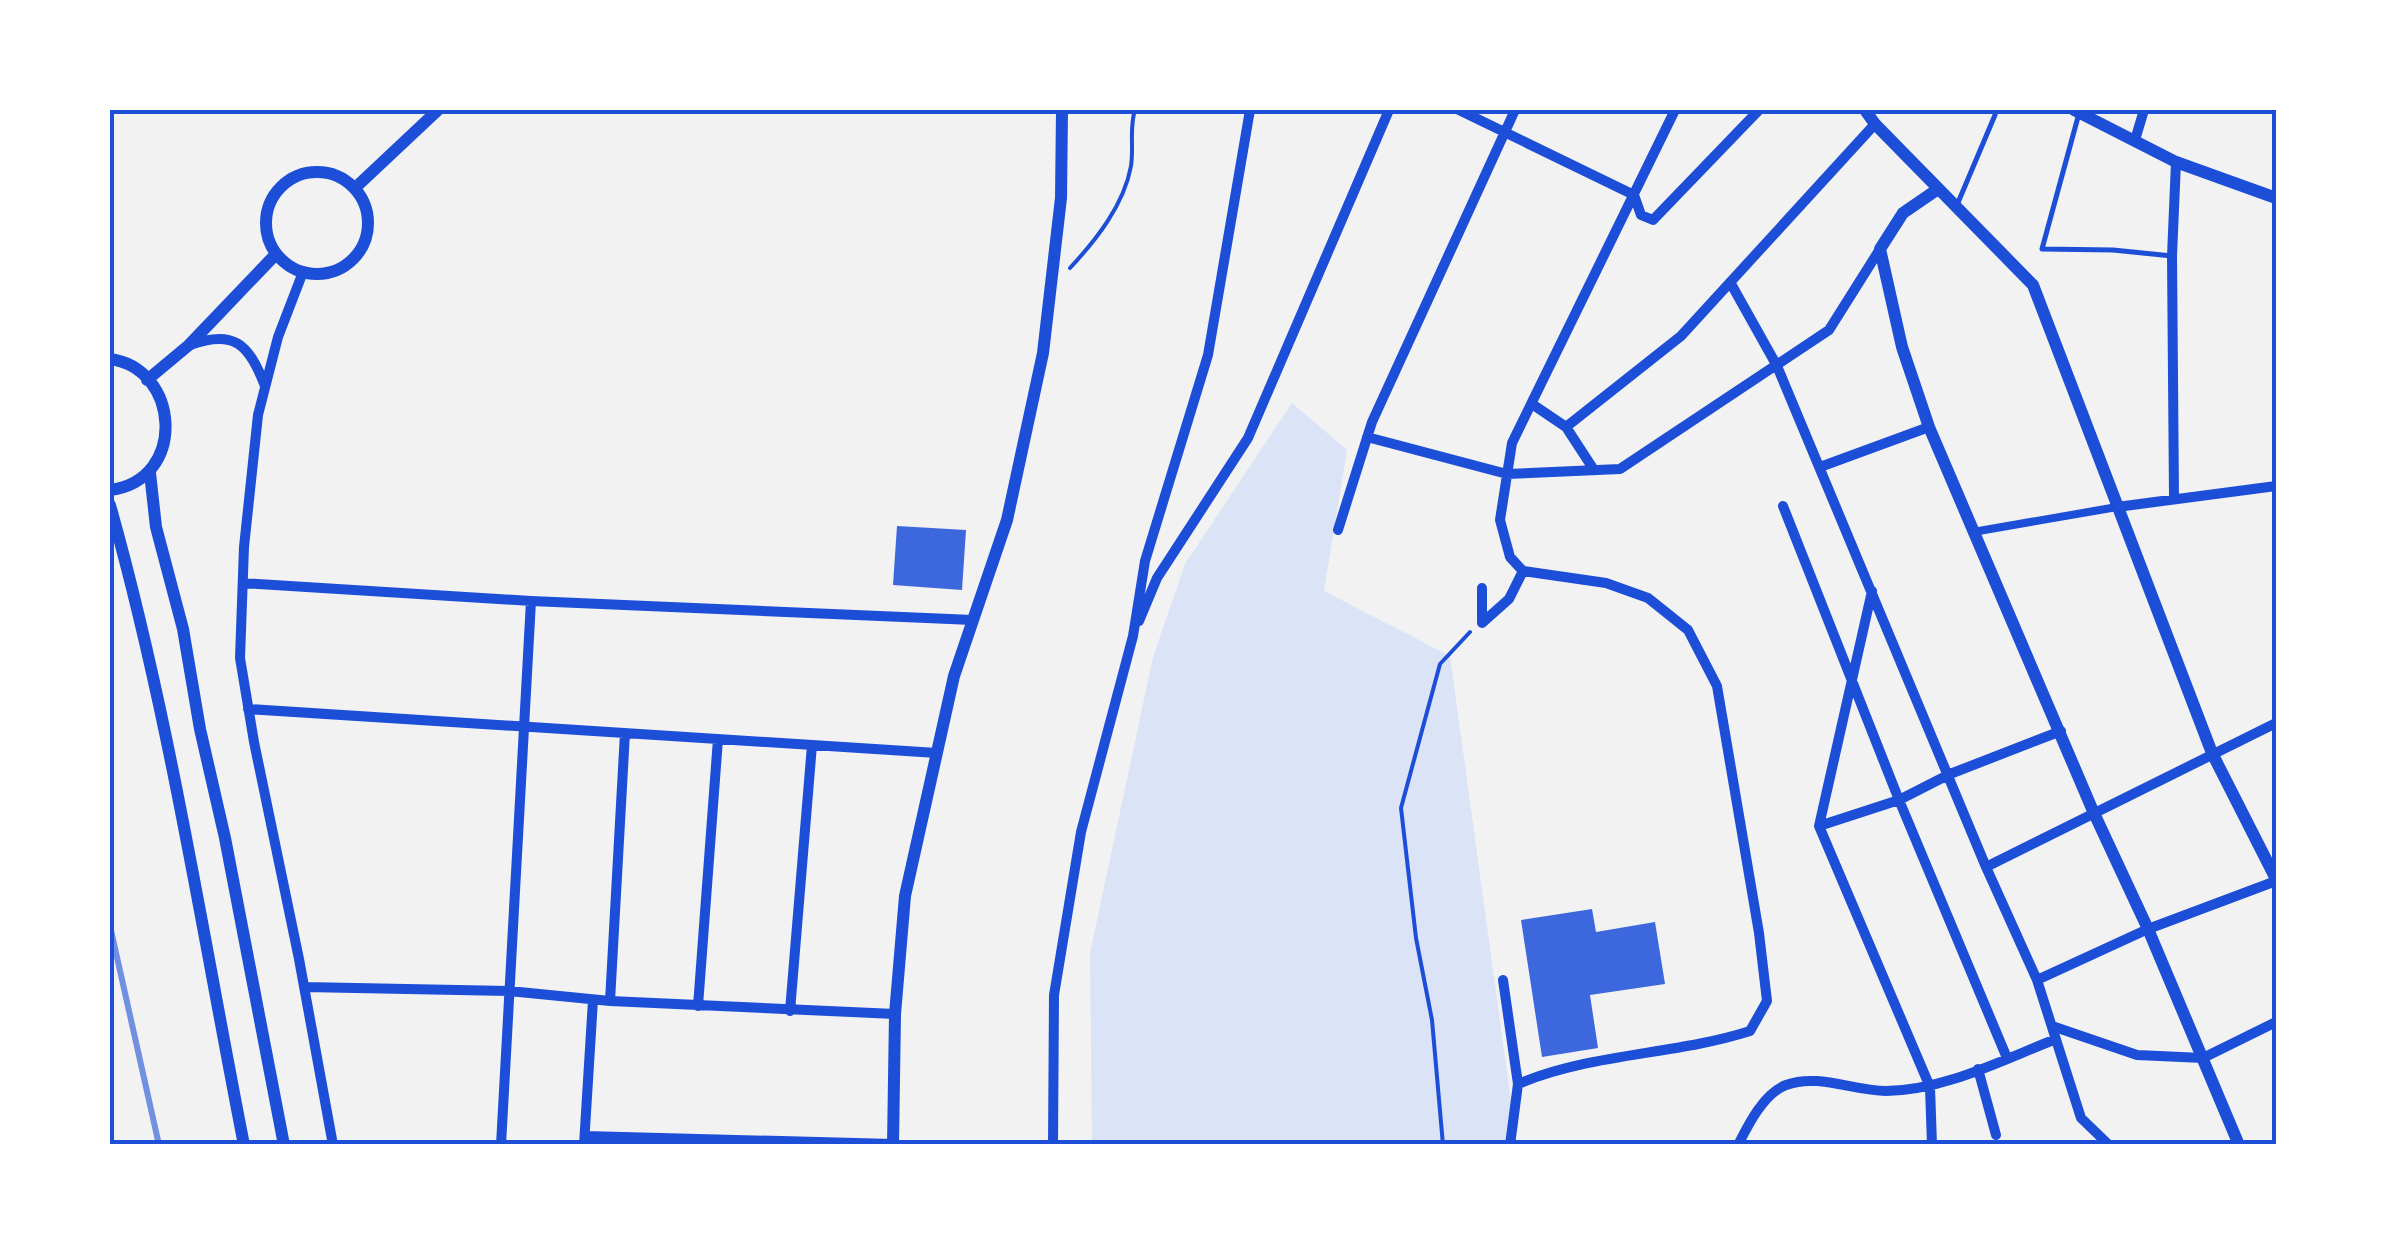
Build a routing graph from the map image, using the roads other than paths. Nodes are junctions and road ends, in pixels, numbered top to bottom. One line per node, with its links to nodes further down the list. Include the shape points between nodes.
1 (438, 110): 17 (street)
2 (1062, 110): 53 (street, via 1061,198 1043,353 1007,520)
3 (1250, 110): 54 (street, via 1208,354 1144,561)
4 (1390, 110): 54 (street, via 1248,438 1157,578)
5 (1459, 110): 14 (street)
6 (1515, 110): 14 (street)
7 (1675, 110): 19 (street)
8 (1760, 110): 19 (street, via 1654,220 1641,215)
9 (1865, 110): 13 (street)
10 (2144, 110): 15 (street)
11 (2077, 111): 15 (street); 24 (lane, via 2042,249)
12 (1995, 115): 21 (lane)
13 (1874, 124): 18 (street); 26 (street)
14 (1506, 131): 19 (street); 35 (street)
15 (2135, 140): 16 (street)
16 (2176, 162): 20 (street); 24 (street)
17 (355, 188): 23 (street, via 341,177 307,172 277,189 265,222); 25 (street, via 368,218 361,250 336,271)
18 (1938, 189): 21 (street); 22 (street, via 1903,213)
19 (1634, 195): 32 (street)
20 (2276, 198)
21 (1956, 208): 45 (street, via 2033,285)
22 (1880, 248): 29 (street, via 1829,330); 34 (street)
23 (276, 254): 25 (street); 27 (street)
24 (2172, 256): 42 (street)
25 (303, 272): 31 (street)
26 (1730, 282): 29 (street); 33 (street, via 1682,336)
27 (188, 345): 30 (street); 31 (street, via 227,337 251,354)
28 (110, 360): 30 (street)
29 (1777, 366): 36 (street); 37 (street, via 1620,469)
30 (147, 380): 38 (street, via 166,418 164,447)
31 (266, 386): 49 (street)
32 (1532, 404): 33 (street); 39 (street, via 1512,443)
33 (1566, 428): 37 (street)
34 (1929, 428): 36 (street); 47 (street)
35 (1368, 438): 39 (street); 46 (street)
36 (1820, 466): 51 (street)
37 (1594, 470): 39 (street)
38 (150, 474): 41 (street); 93 (street)
39 (1507, 474): 48 (street, via 1500,520 1510,557)
40 (2276, 486): 42 (street)
41 (110, 490)
42 (2174, 497): 45 (street)
43 (110, 505): 92 (street, via 161,708)
44 (1783, 506): 55 (street)
45 (2116, 507): 47 (street); 64 (street)
46 (1338, 530)
47 (1972, 532): 59 (street)
48 (1523, 571): 50 (street, via 1509,599 1482,622); 87 (street, via 1606,583 1648,598 1688,630 1716,686 1766,1001 1750,1031)
49 (243, 583): 52 (street); 56 (street, via 240,658)
50 (1482, 588)
51 (1872, 590): 55 (street); 65 (street)
52 (530, 601): 53 (street); 58 (street)
53 (973, 620): 63 (street)
54 (1133, 636): 96 (street, via 1081,832 1057,977)
55 (1852, 677): 66 (street); 68 (street)
56 (248, 710): 58 (street); 74 (street)
57 (2276, 723): 64 (street)
58 (524, 728): 60 (street); 75 (street)
59 (2061, 731): 65 (street); 67 (street)
60 (625, 733): 61 (street); 77 (street)
61 (718, 740): 62 (street); 78 (street)
62 (812, 745): 63 (street); 79 (street)
63 (937, 753): 80 (street, via 905,896)
64 (2212, 753): 67 (street); 70 (street)
65 (1950, 774): 66 (street); 69 (street)
66 (1899, 800): 68 (street); 84 (street)
67 (2093, 811): 69 (street); 71 (street)
68 (1818, 826): 88 (street)
69 (1986, 867): 73 (street)
70 (2276, 880): 71 (street)
71 (2148, 928): 73 (street); 85 (street)
72 (1503, 980): 87 (street)
73 (2037, 980): 82 (street)
74 (304, 987): 75 (street); 94 (street)
75 (508, 991): 76 (street); 95 (street)
76 (593, 1000): 77 (street); 90 (street)
77 (610, 1002): 78 (street)
78 (698, 1006): 79 (street)
79 (790, 1012): 80 (street)
80 (894, 1014): 91 (street)
81 (2276, 1022): 85 (street)
82 (2052, 1026): 83 (street); 85 (street, via 2137,1056)
83 (2056, 1039): 84 (street); 100 (street, via 2081,1118)
84 (2007, 1058): 86 (street)
85 (2203, 1058): 101 (street)
86 (1978, 1069): 88 (street); 89 (street)
87 (1518, 1084): 97 (street)
88 (1930, 1087): 98 (street, via 1884,1091 1814,1081 1784,1086 1767,1099); 99 (street)
89 (1996, 1135)
90 (585, 1140): 91 (street)
91 (893, 1144)
92 (244, 1145)
93 (284, 1145)
94 (333, 1145)
95 (501, 1145)
96 (1053, 1145)
97 (1510, 1145)
98 (1738, 1145)
99 (1932, 1145)
100 (2109, 1145)
101 (2239, 1145)

